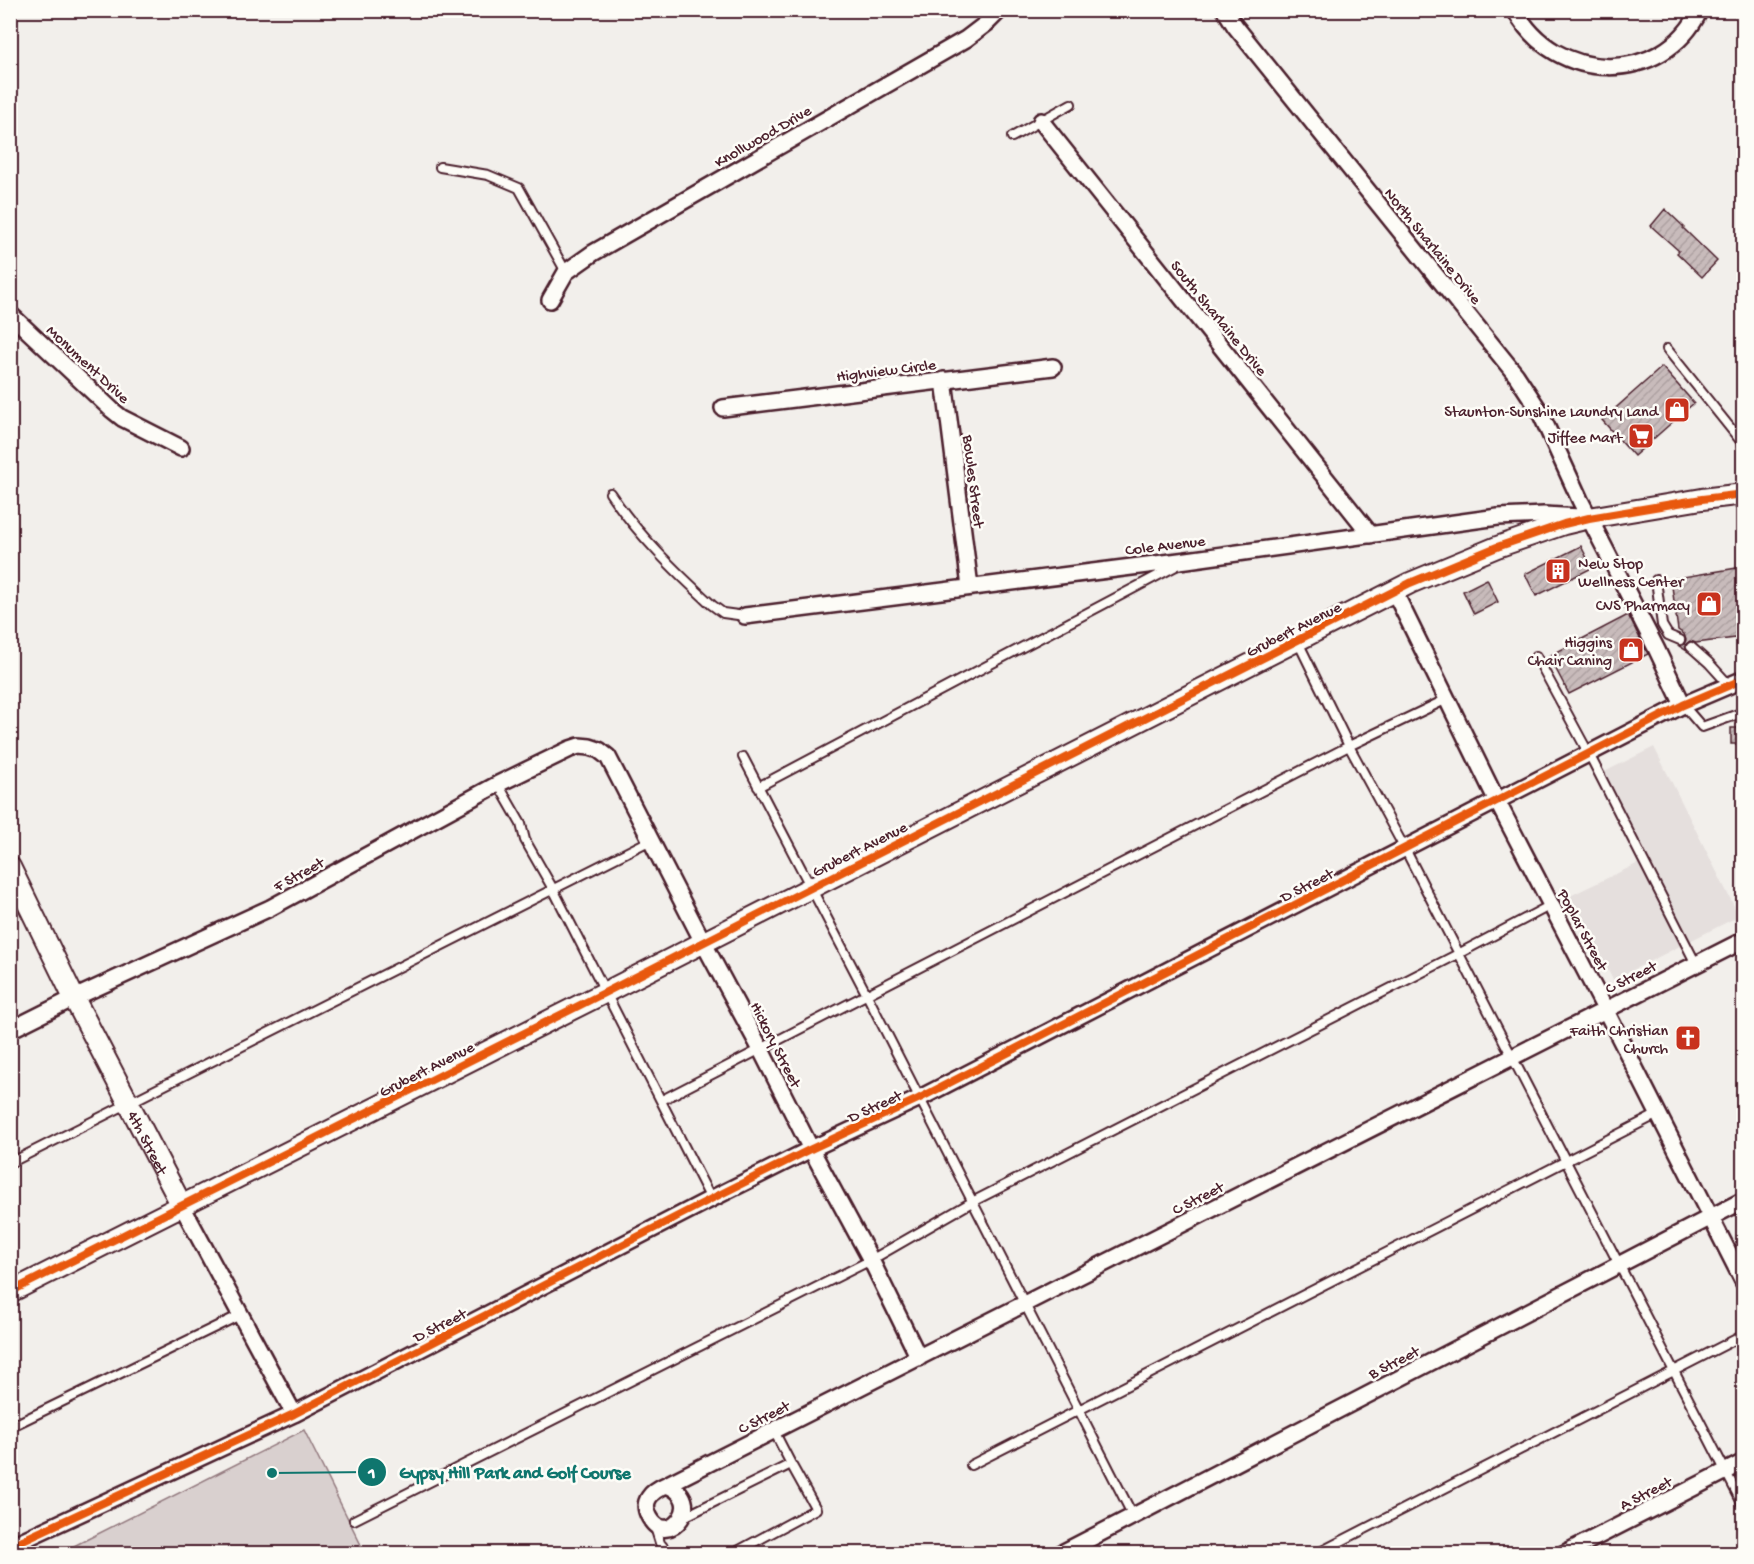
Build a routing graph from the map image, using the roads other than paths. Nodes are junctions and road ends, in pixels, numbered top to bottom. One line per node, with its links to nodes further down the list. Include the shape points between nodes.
1 (1000, 10): 9 (street, Knollwood Drive, via 966,39)
2 (1225, 10): 20 (street, North Sharlaine Drive, via 1516,375 1539,411)
3 (1515, 10): 4 (street, via 1544,45 1566,58 1597,67 1648,60 1677,40)
4 (1700, 10)
5 (1071, 104): 6 (lane)
6 (1041, 121): 7 (lane); 21 (street, South Sharlaine Drive)
7 (1012, 137)
8 (440, 167): 9 (lane, via 488,174 519,188)
9 (566, 272): 10 (street, Knollwood Drive)
10 (550, 300)
11 (10, 314): 17 (street, Monument Drive, via 122,418)
12 (1667, 349): 16 (lane)
13 (1053, 367): 14 (street, Highview Circle)
14 (944, 380): 15 (street, Highview Circle); 24 (street, Bowles Street)
15 (723, 408)
16 (1743, 446)
17 (181, 448)
18 (610, 493): 26 (lane, via 649,542 712,605 723,613)
19 (1743, 494): 20 (street, Grubert Avenue)
20 (1589, 518): 21 (street, Cole Avenue, via 1521,515); 25 (street, Grubert Avenue, via 1506,543); 34 (street, North Sharlaine Drive)
21 (1371, 535): 22 (street, Cole Avenue)
22 (1187, 560): 24 (street, Cole Avenue); 41 (lane)
23 (1656, 580): 27 (lane, via 1662,625 1668,635)
24 (970, 587): 26 (street, Cole Avenue)
25 (1394, 591): 28 (street, Grubert Avenue); 33 (street, Poplar Street)
26 (745, 616)
27 (1680, 640)
28 (1297, 641): 36 (lane); 46 (street, Grubert Avenue)
29 (1691, 647): 32 (lane)
30 (1536, 656): 38 (lane)
31 (1743, 679): 32 (street, D Street)
32 (1728, 685): 34 (street, D Street)
33 (1447, 699): 36 (lane); 42 (street, Poplar Street)
34 (1683, 705): 35 (lane, via 1702,727); 38 (street, D Street)
35 (1743, 712)
36 (1349, 746): 44 (lane); 54 (lane)
37 (599, 750): 40 (street, F Street, via 584,746 570,749); 43 (street, Hickory Street, via 608,757)
38 (1588, 754): 42 (street, D Street); 52 (lane)
39 (743, 757): 41 (lane)
40 (498, 784): 47 (lane); 55 (street, F Street, via 270,908)
41 (758, 787): 46 (lane)
42 (1497, 801): 44 (street, D Street); 48 (street, Poplar Street)
43 (651, 840): 47 (lane); 50 (street, Hickory Street)
44 (1404, 849): 51 (lane); 60 (street, D Street)
45 (10, 867): 55 (street, 4th Street, via 21,898)
46 (810, 888): 50 (street, Grubert Avenue); 54 (lane)
47 (553, 890): 53 (lane); 62 (lane)
48 (1551, 905): 51 (lane); 56 (street, Poplar Street)
49 (1743, 940): 52 (street, C Street)
50 (703, 942): 53 (street, Grubert Avenue); 58 (street, Hickory Street)
51 (1458, 954): 59 (lane); 69 (lane)
52 (1696, 964): 56 (street, C Street)
53 (606, 992): 61 (lane); 70 (street, Grubert Avenue)
54 (867, 995): 58 (lane); 60 (lane)
55 (74, 998): 57 (street, F Street); 62 (street, 4th Street)
56 (1605, 1009): 59 (street, C Street); 63 (street, Poplar Street)
57 (10, 1030)
58 (761, 1050): 61 (lane); 64 (street, Hickory Street)
59 (1512, 1057): 65 (lane); 76 (street, C Street)
60 (918, 1099): 64 (street, D Street); 69 (lane)
61 (662, 1100): 67 (lane)
62 (129, 1104): 66 (lane); 70 (street, 4th Street)
63 (1658, 1114): 65 (lane); 71 (street, Poplar Street)
64 (810, 1149): 67 (street, D Street); 72 (street, Hickory Street)
65 (1565, 1161): 73 (lane); 81 (lane)
66 (10, 1163)
67 (711, 1199): 82 (street, D Street)
68 (1743, 1200): 71 (street, B Street)
69 (972, 1202): 72 (lane); 76 (lane)
70 (182, 1206): 75 (street, Grubert Avenue); 77 (street, 4th Street)
71 (1710, 1217): 73 (street, B Street); 74 (street, Poplar Street)
72 (871, 1260): 79 (street, Hickory Street); 93 (lane)
73 (1618, 1264): 80 (lane); 91 (street, B Street)
74 (1743, 1283)
75 (10, 1292)
76 (1024, 1304): 79 (street, C Street); 81 (lane)
77 (240, 1315): 82 (street, 4th Street); 83 (lane)
78 (1743, 1335): 80 (lane)
79 (919, 1358): 84 (street, C Street)
80 (1673, 1371): 88 (lane); 99 (lane)
81 (1078, 1412): 87 (lane); 91 (lane)
82 (294, 1414): 95 (street, D Street)
83 (10, 1427)
84 (774, 1431): 86 (lane); 89 (street, C Street)
85 (1743, 1462): 88 (street, A Street)
86 (792, 1464): 92 (lane); 97 (lane, via 816,1509)
87 (971, 1465)
88 (1725, 1471): 90 (lane); 100 (street, A Street)
89 (666, 1485): 92 (street, via 682,1497); 94 (street, via 648,1498 647,1512)
90 (1743, 1507)
91 (1133, 1516): 98 (street, B Street)
92 (682, 1518): 94 (street, via 666,1528)
93 (354, 1520)
94 (653, 1523): 96 (lane)
95 (10, 1546)
96 (669, 1554)
97 (732, 1554)
98 (1060, 1554)
99 (1316, 1554)
100 (1563, 1554)

